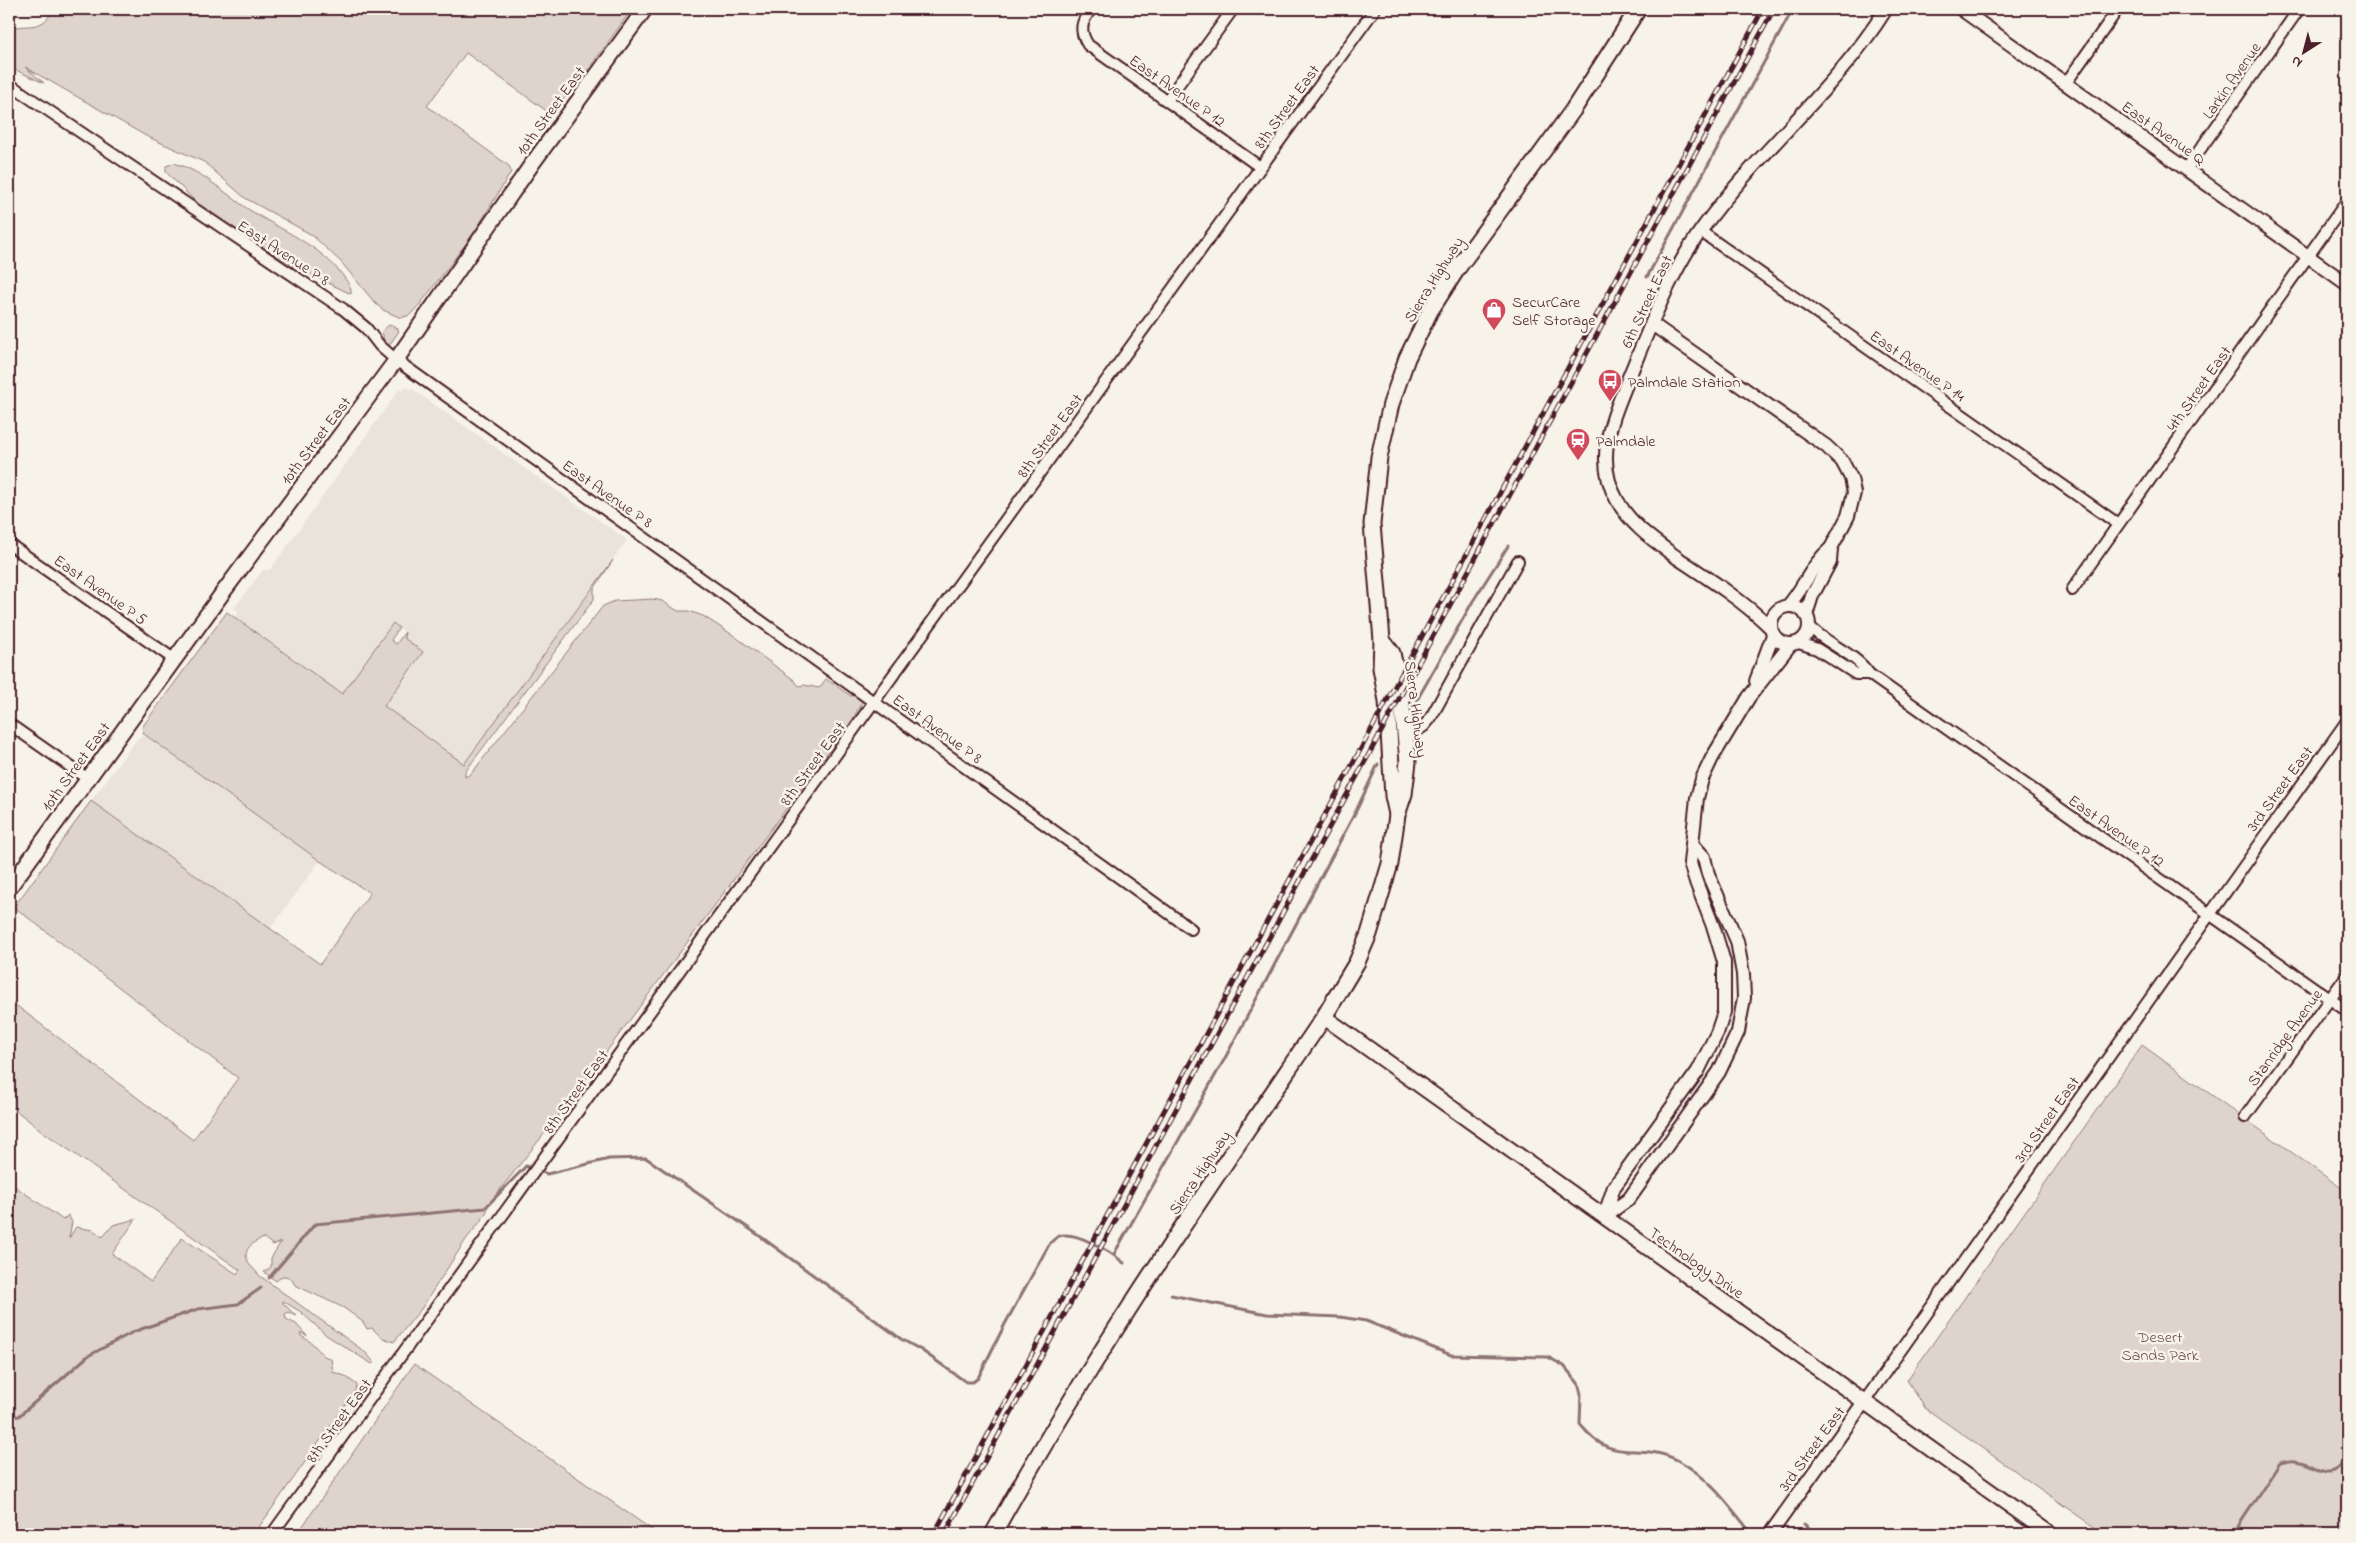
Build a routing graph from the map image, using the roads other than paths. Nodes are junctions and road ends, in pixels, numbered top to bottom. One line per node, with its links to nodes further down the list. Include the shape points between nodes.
1 (645, 9): 20 (main road, 10th Street East)
2 (1091, 9): 12 (street, East Avenue P 12, via 1083,20 1082,34 1088,45)
3 (1233, 9): 12 (street)
4 (1375, 9): 13 (street, 8th Street East)
5 (1638, 9): 29 (main road, Sierra Highway, via 1573,110 1436,302 1407,358 1390,404 1379,456 1372,524)
6 (1886, 9): 16 (street, 6th Street East, via 1850,60 1726,197)
7 (1960, 9): 10 (street, East Avenue Q)
8 (2118, 9): 10 (street)
9 (2299, 9): 14 (street, Larkin Avenue)
10 (2066, 83): 14 (street, East Avenue Q)
11 (9, 84): 20 (street, East Avenue P 8, via 344,309)
12 (1167, 100): 13 (street, East Avenue P 12)
13 (1260, 167): 34 (street, 8th Street East)
14 (2187, 168): 17 (street, East Avenue Q)
15 (2347, 201): 17 (street, 4th Street East)
16 (1700, 231): 19 (street, 6th Street East); 21 (street, East Avenue P 14)
17 (2309, 257): 18 (street, East Avenue Q); 21 (street, 4th Street East)
18 (2347, 284)
19 (1652, 324): 23 (street, via 1842,460 1854,493 1848,516); 28 (street, 6th Street East, via 1608,430 1604,455 1607,479 1617,501 1636,526 1751,608)
20 (396, 360): 31 (main road, 10th Street East); 34 (street, East Avenue P 8)
21 (2118, 524): 25 (street, 4th Street East)
22 (9, 544): 31 (street, East Avenue P 5)
23 (1832, 548): 26 (street, via 1821,557); 27 (street, via 1830,562 1812,596)
24 (1518, 561): 37 (street, via 1430,718)
25 (2072, 590)
26 (1788, 606): 27 (street, via 1798,608); 28 (street, via 1773,615)
27 (1808, 620): 30 (street, via 1806,636); 32 (street, East Avenue P 12, via 1824,640 1863,665)
28 (1772, 631): 30 (street, via 1778,640); 33 (street)
29 (1382, 640): 37 (main road, Sierra Highway, via 1392,653); 39 (main road, Sierra Highway)
30 (1794, 644): 32 (street, East Avenue P 12, via 1817,650 1856,674); 33 (street)
31 (175, 660): 38 (main road, 10th Street East)
32 (1869, 674): 42 (street, East Avenue P 12)
33 (1749, 697): 40 (street, via 1702,780 1697,798)
34 (875, 701): 43 (street, East Avenue P 8); 51 (street, 8th Street East)
35 (2347, 721): 42 (street, 3rd Street East)
36 (9, 724): 38 (street)
37 (1406, 738): 39 (main road, Sierra Highway, via 1408,762 1404,794)
38 (88, 779): 41 (main road, 10th Street East)
39 (1397, 814): 47 (main road, Sierra Highway, via 1390,864 1369,934 1357,962)
40 (1694, 846): 49 (street, via 1690,863 1724,962 1724,1012 1710,1052 1614,1187); 49 (street, via 1704,857 1737,942 1744,998 1738,1032 1719,1072 1629,1199)
41 (9, 888)
42 (2210, 913): 45 (street, East Avenue P 12); 50 (street, 3rd Street East)
43 (1191, 929)
44 (2347, 975): 45 (street, Stanridge Avenue)
45 (2330, 999): 46 (street, East Avenue P 12); 48 (street, Stanridge Avenue)
46 (2347, 1011)
47 (1324, 1017): 49 (main road, Technology Drive); 52 (main road, Sierra Highway, via 1090,1370 1032,1463)
48 (2245, 1117)
49 (1604, 1217): 50 (main road, Technology Drive)
50 (1864, 1402): 53 (street, 3rd Street East); 54 (main road, Technology Drive)
51 (272, 1534)
52 (993, 1534)
53 (1770, 1534)
54 (2050, 1534)

